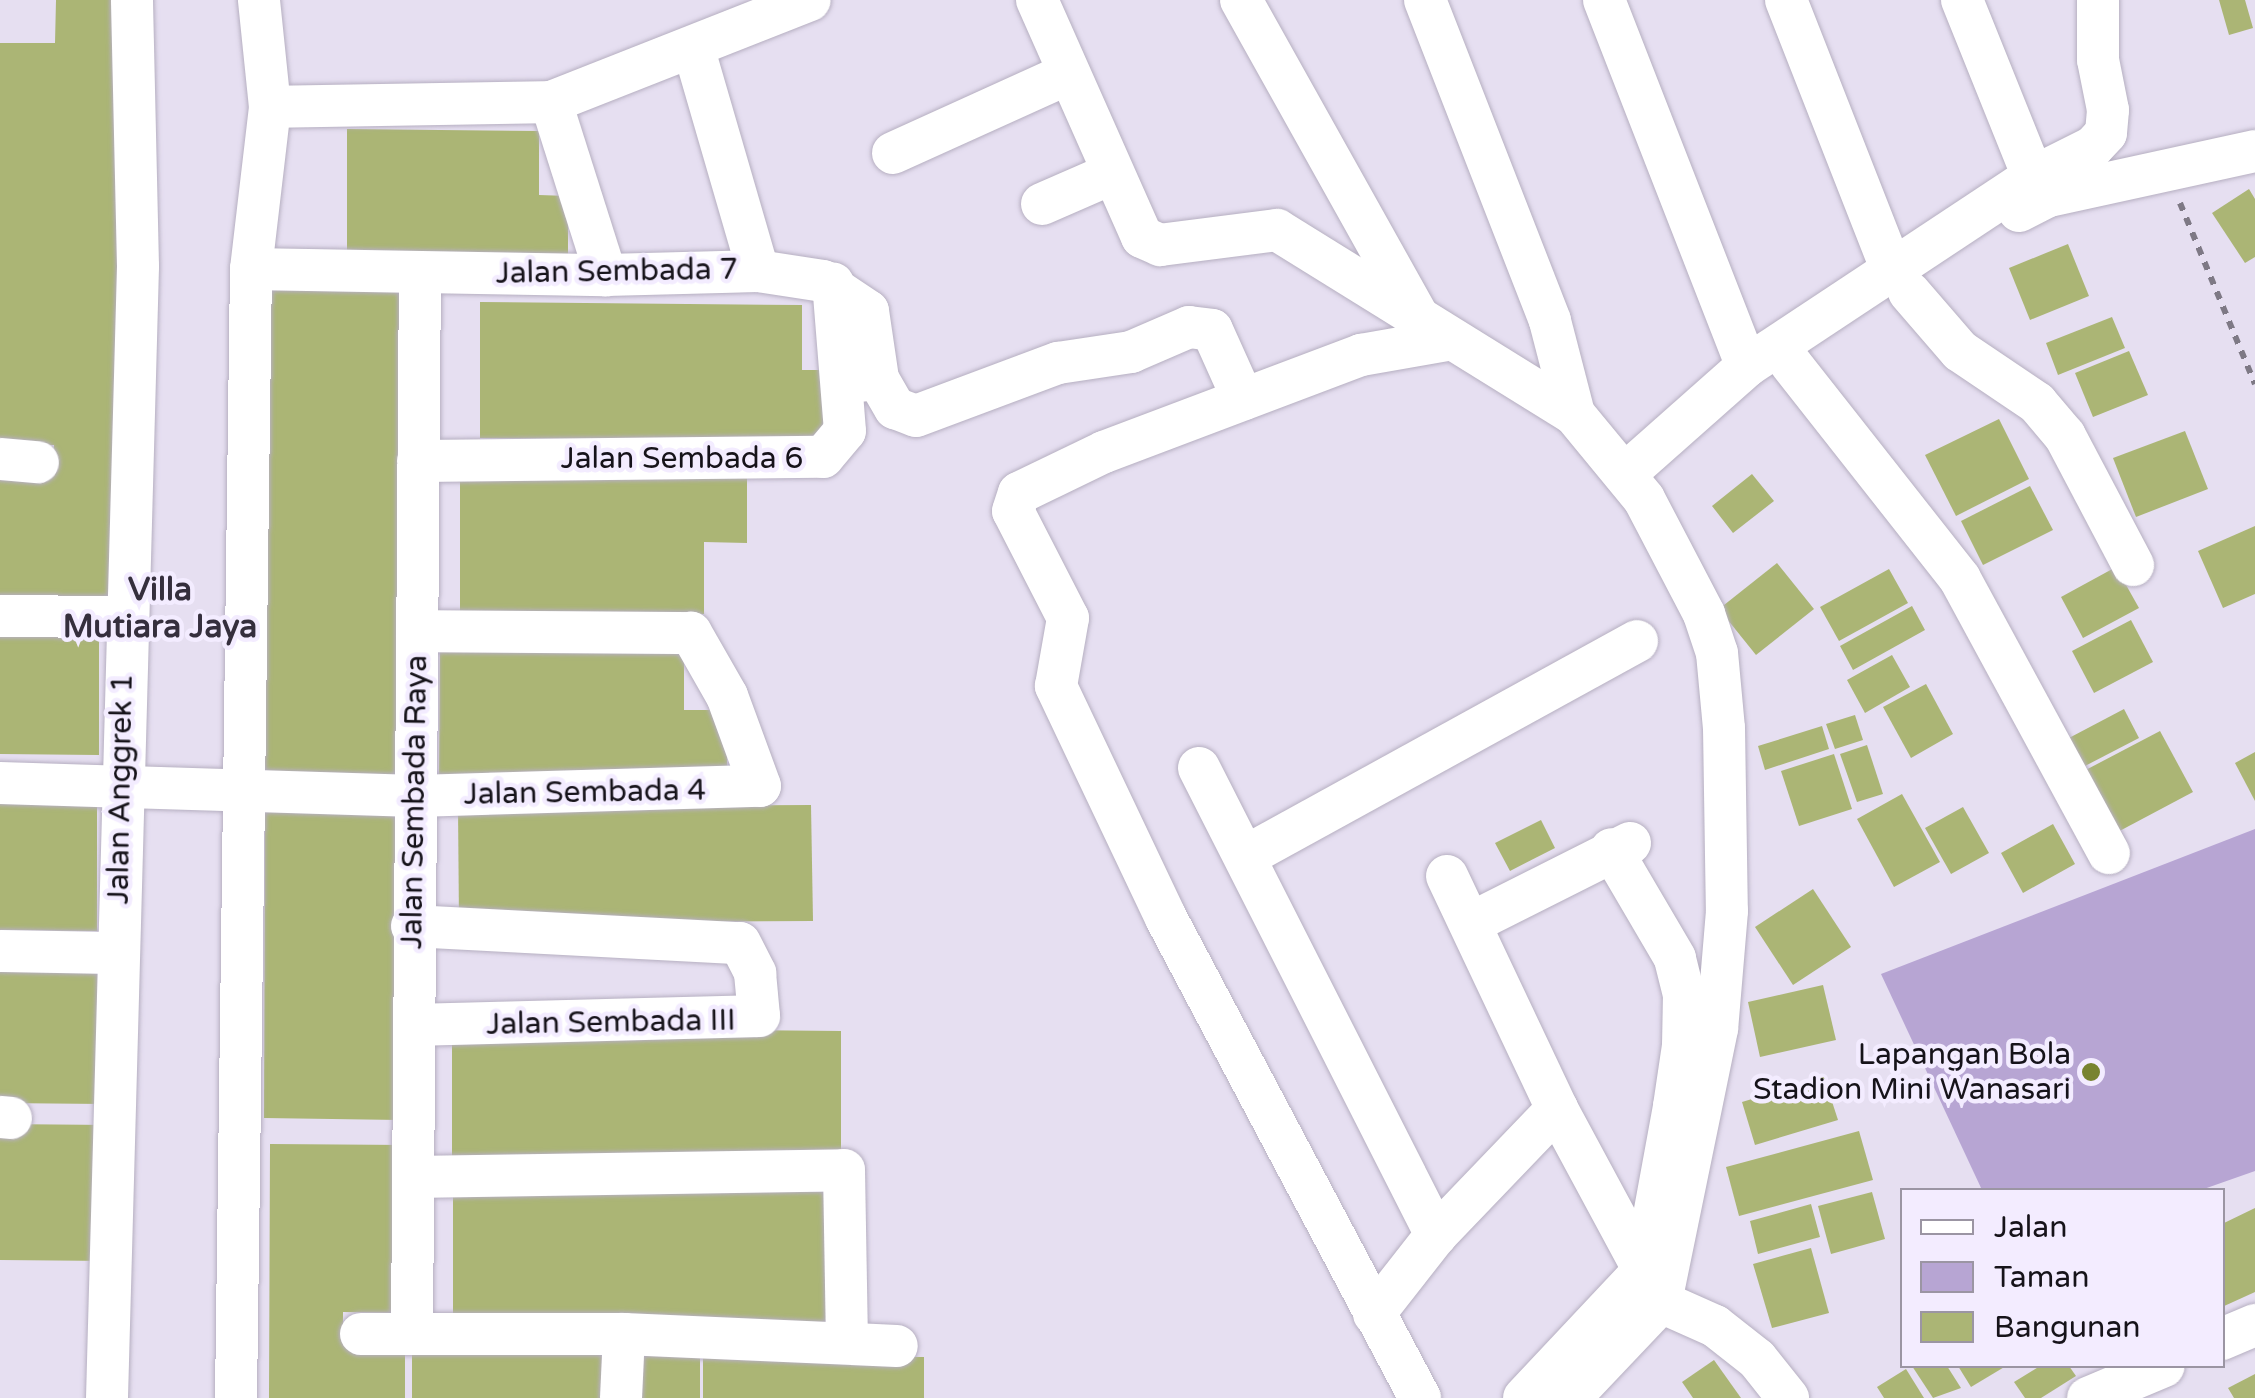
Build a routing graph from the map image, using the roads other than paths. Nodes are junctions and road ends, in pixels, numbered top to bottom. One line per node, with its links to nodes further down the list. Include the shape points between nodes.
1 (132, 0): 36 (street, Jalan Anggrek 1, via 138,266)
2 (259, 0): 14 (street)
3 (1037, 0): 12 (street)
4 (1241, 0): 26 (street)
5 (1425, 0): 31 (street, via 1550,321)
6 (1604, 0): 28 (street)
7 (1786, 0): 24 (street)
8 (1962, 0): 18 (street)
9 (2098, 0): 18 (street, via 2106,133)
10 (801, 2): 11 (street)
11 (694, 50): 13 (street); 21 (street)
12 (1069, 73): 15 (street); 17 (street)
13 (551, 102): 14 (street); 23 (street)
14 (270, 107): 20 (street)
15 (893, 152)
16 (2251, 160): 24 (street, via 2076,190 2026,206)
17 (1111, 174): 19 (street); 26 (street, via 1150,242 1277,230)
18 (2032, 177): 24 (street)
19 (1042, 204)
20 (269, 271): 22 (street, Jalan Sembada 7); 42 (street)
21 (758, 271): 23 (street, Jalan Sembada 7); 25 (street, Jalan Sembada 7)
22 (420, 273): 23 (street, Jalan Sembada 7); 32 (street, Jalan Sembada Raya)
23 (606, 276)
24 (1900, 281): 27 (street); 28 (street); 34 (street, via 1960,351 2037,403 2066,436)
25 (833, 284): 29 (street, Jalan Sembada 6)
26 (1435, 332): 30 (street); 31 (street)
27 (1791, 364): 33 (street); 44 (street, via 1960,579)
28 (1747, 366): 33 (street)
29 (860, 381): 30 (street, via 916,416 1058,363 1131,352 1189,327 1212,330); 32 (street, Jalan Sembada 6, via 845,431 823,458)
30 (1242, 400): 56 (street, via 1070,468 1019,494 1014,510 1068,618 1056,686 1166,918)
31 (1574, 414): 33 (street)
32 (418, 461): 37 (street, Jalan Sembada Raya)
33 (1634, 487): 55 (street, via 1704,614 1717,653 1724,728 1727,911 1718,1029)
34 (2132, 566)
35 (0, 616): 36 (street)
36 (124, 618): 41 (street, Jalan Anggrek 1)
37 (417, 631): 43 (street, Jalan Sembada Raya); 43 (street, Jalan Sembada 4, via 691,633 728,696 762,782 754,790)
38 (1638, 641): 45 (street)
39 (1199, 768): 45 (street)
40 (0, 783): 41 (street, Jalan Sembada 4)
41 (121, 784): 42 (street, Jalan Sembada 4); 50 (street, Jalan Anggrek 1)
42 (240, 794): 43 (street, Jalan Sembada 4); 66 (street)
43 (416, 796): 48 (street, Jalan Sembada Raya)
44 (2109, 853)
45 (1248, 856): 54 (street)
46 (1447, 876): 47 (street)
47 (1470, 923): 52 (street); 55 (street, via 1620,846 1675,958 1684,995)
48 (412, 926): 51 (street, Jalan Sembada Raya); 51 (street, Jalan Sembada III, via 740,943 756,973 759,1016)
49 (0, 951): 50 (street)
50 (119, 954): 65 (street, Jalan Anggrek 1)
51 (414, 1025): 53 (street, Jalan Sembada Raya)
52 (1557, 1109): 54 (street); 55 (street)
53 (418, 1177): 58 (street, Jalan Sembada Raya); 62 (street, via 844,1170)
54 (1436, 1235): 56 (street)
55 (1653, 1286): 69 (street); 70 (street); 71 (street, via 1757,1359)
56 (1374, 1314): 68 (street)
57 (2255, 1324): 61 (street)
58 (412, 1332): 59 (street); 60 (street)
59 (361, 1334)
60 (624, 1334): 62 (street); 67 (street)
61 (2225, 1338)
62 (847, 1341): 63 (street)
63 (897, 1346)
64 (2159, 1368): 72 (street)
65 (107, 1398)
66 (236, 1398)
67 (620, 1398)
68 (1420, 1398)
69 (1524, 1398)
70 (1570, 1398)
71 (1788, 1398)
72 (2088, 1398)

